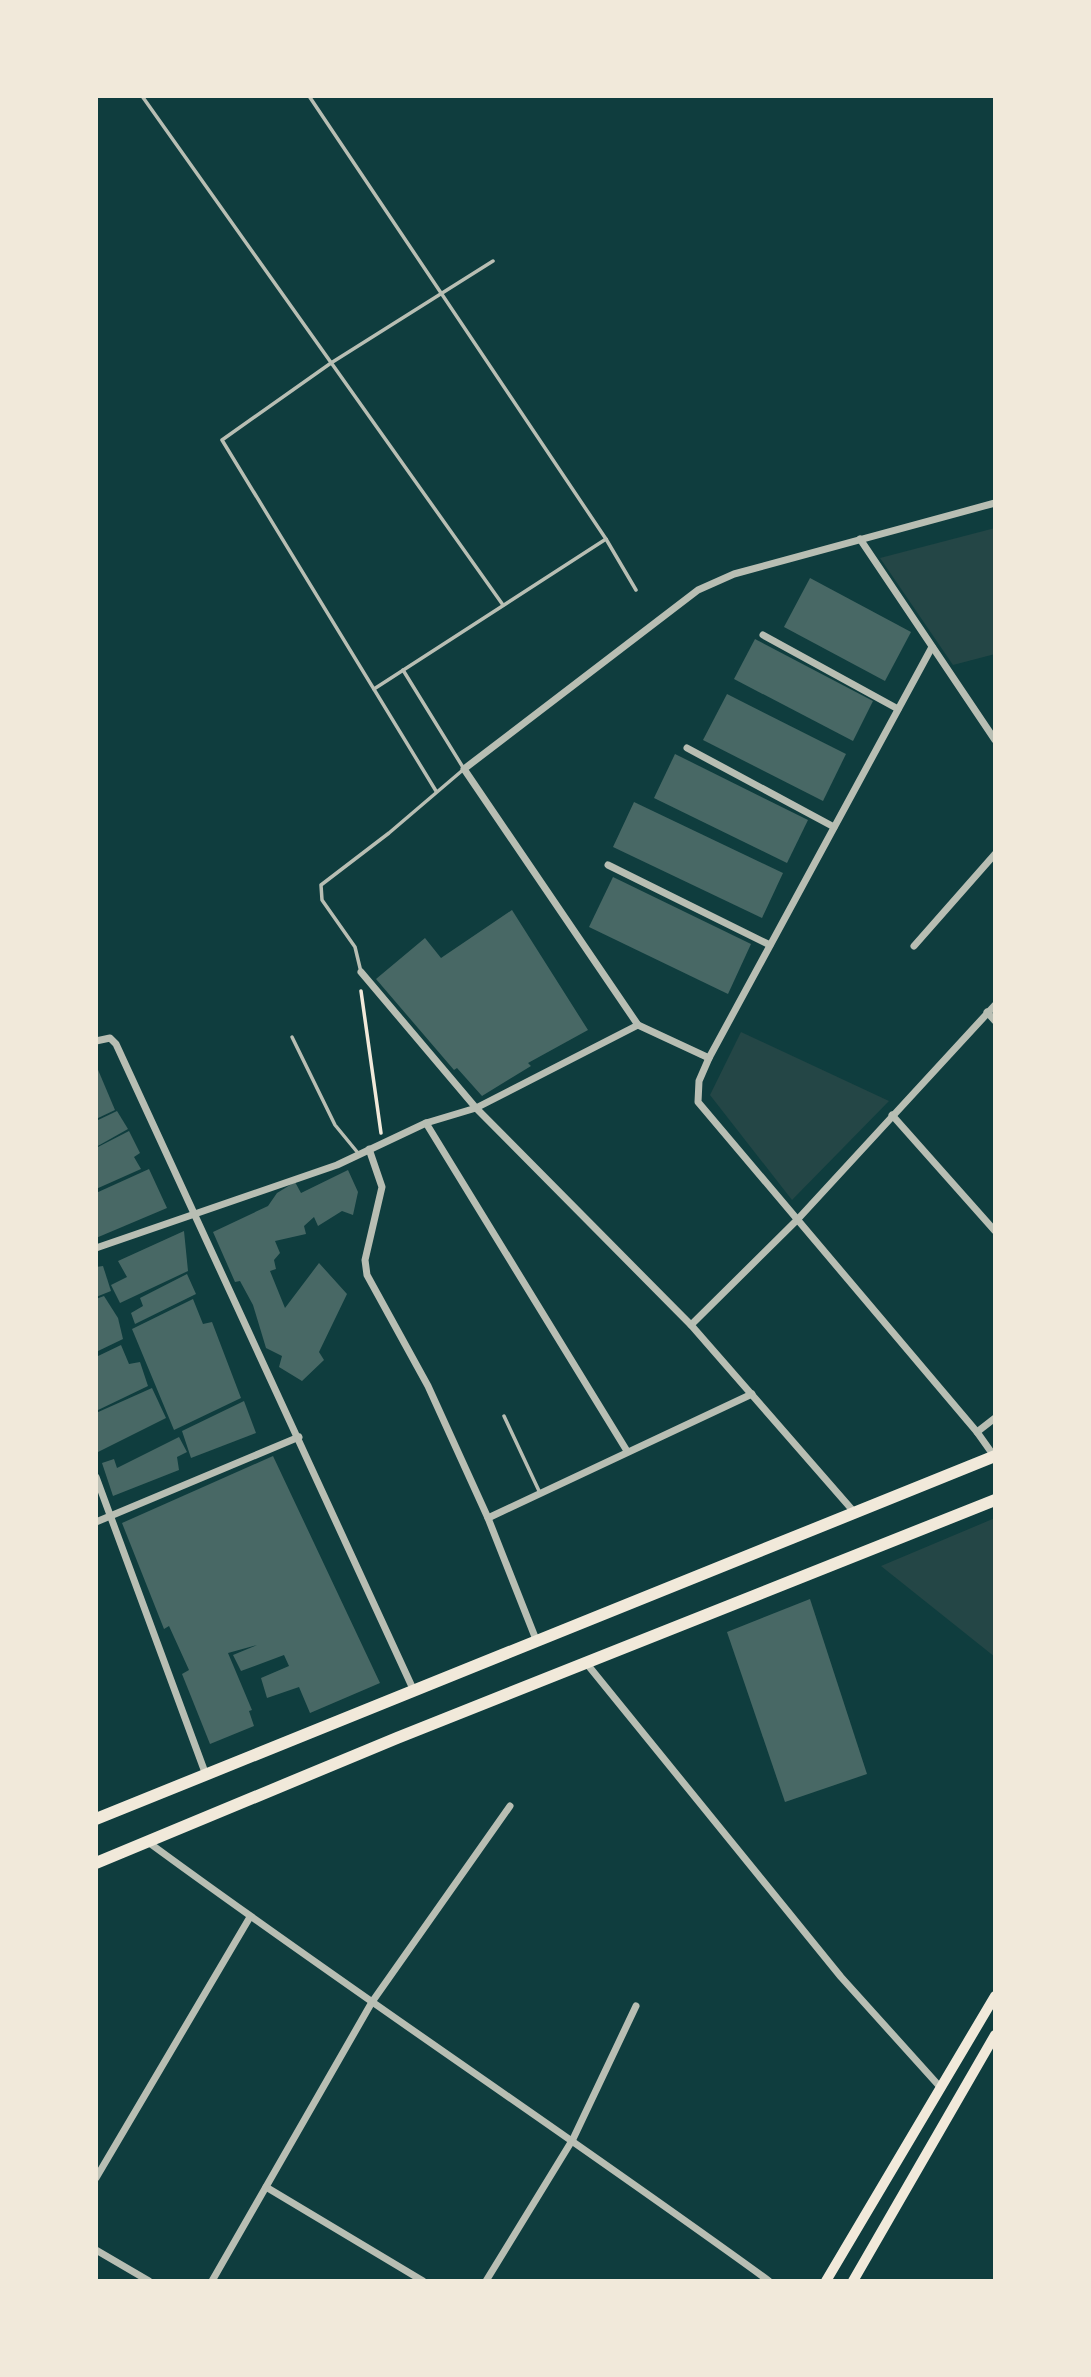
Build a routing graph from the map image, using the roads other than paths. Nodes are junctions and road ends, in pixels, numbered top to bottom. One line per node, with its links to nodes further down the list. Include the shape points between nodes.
1 (142, 96): 5 (lane)
2 (309, 96): 4 (lane)
3 (493, 261): 4 (lane)
4 (442, 295): 5 (lane); 7 (lane)
5 (331, 363): 10 (lane); 14 (lane, via 222,440)
6 (995, 503): 8 (street)
7 (606, 538): 9 (lane); 10 (lane)
8 (860, 539): 12 (street); 18 (street, via 734,574 698,590)
9 (636, 590)
10 (503, 605): 13 (lane)
11 (763, 635): 15 (street)
12 (932, 647): 15 (street); 16 (street)
13 (403, 670): 14 (lane); 18 (lane)
14 (374, 689): 19 (lane)
15 (898, 709): 20 (street)
16 (995, 740)
17 (687, 748): 20 (street)
18 (464, 769): 19 (lane); 29 (street)
19 (436, 791): 25 (lane, via 321,885 322,900 355,947)
20 (834, 827): 23 (street)
21 (995, 854): 24 (street)
22 (608, 865): 23 (street)
23 (770, 945): 32 (street)
24 (914, 946)
25 (361, 972): 33 (street)
26 (995, 1005): 27 (street)
27 (988, 1012): 28 (street); 34 (street)
28 (995, 1021)
29 (638, 1025): 32 (street); 33 (street)
30 (292, 1037): 37 (lane, via 335,1125)
31 (96, 1041): 38 (street, via 110,1038 116,1044)
32 (709, 1058): 39 (street, via 699,1081 698,1102)
33 (476, 1108): 35 (street); 42 (street)
34 (892, 1115): 39 (street); 40 (street)
35 (426, 1123): 36 (street); 48 (street)
36 (369, 1149): 37 (street); 55 (street, via 382,1187 366,1260 367,1275 428,1386)
37 (360, 1154): 38 (street)
38 (197, 1215): 41 (street); 47 (street)
39 (798, 1219): 42 (street); 46 (street)
40 (995, 1231)
41 (96, 1248)
42 (691, 1325): 43 (street)
43 (752, 1394): 48 (street); 53 (street)
44 (504, 1416): 51 (lane)
45 (995, 1418): 46 (street)
46 (977, 1432): 49 (street)
47 (299, 1437): 54 (street); 59 (street)
48 (627, 1451): 51 (street)
49 (995, 1456): 53 (highway)
50 (96, 1477): 54 (street)
51 (540, 1493): 55 (street)
52 (995, 1500): 58 (highway)
53 (855, 1513): 57 (highway)
54 (113, 1515): 56 (street); 60 (street)
55 (488, 1518): 57 (street)
56 (96, 1522)
57 (537, 1642): 59 (highway)
58 (587, 1664): 63 (highway); 70 (street, via 841,1977)
59 (414, 1691): 60 (highway)
60 (206, 1775): 62 (highway)
61 (510, 1806): 67 (street)
62 (96, 1819)
63 (148, 1842): 64 (highway); 65 (street)
64 (97, 1864)
65 (250, 1917): 67 (street); 72 (street)
66 (995, 1996): 70 (main road)
67 (372, 2002): 71 (street); 73 (street)
68 (636, 2006): 71 (street)
69 (994, 2037): 81 (main road)
70 (941, 2088): 80 (main road)
71 (573, 2139): 78 (street); 79 (street)
72 (96, 2178)
73 (266, 2187): 76 (street); 77 (street)
74 (96, 2250): 75 (street)
75 (149, 2281)
76 (212, 2281)
77 (423, 2281)
78 (486, 2281)
79 (769, 2281)
80 (826, 2281)
81 (853, 2281)

